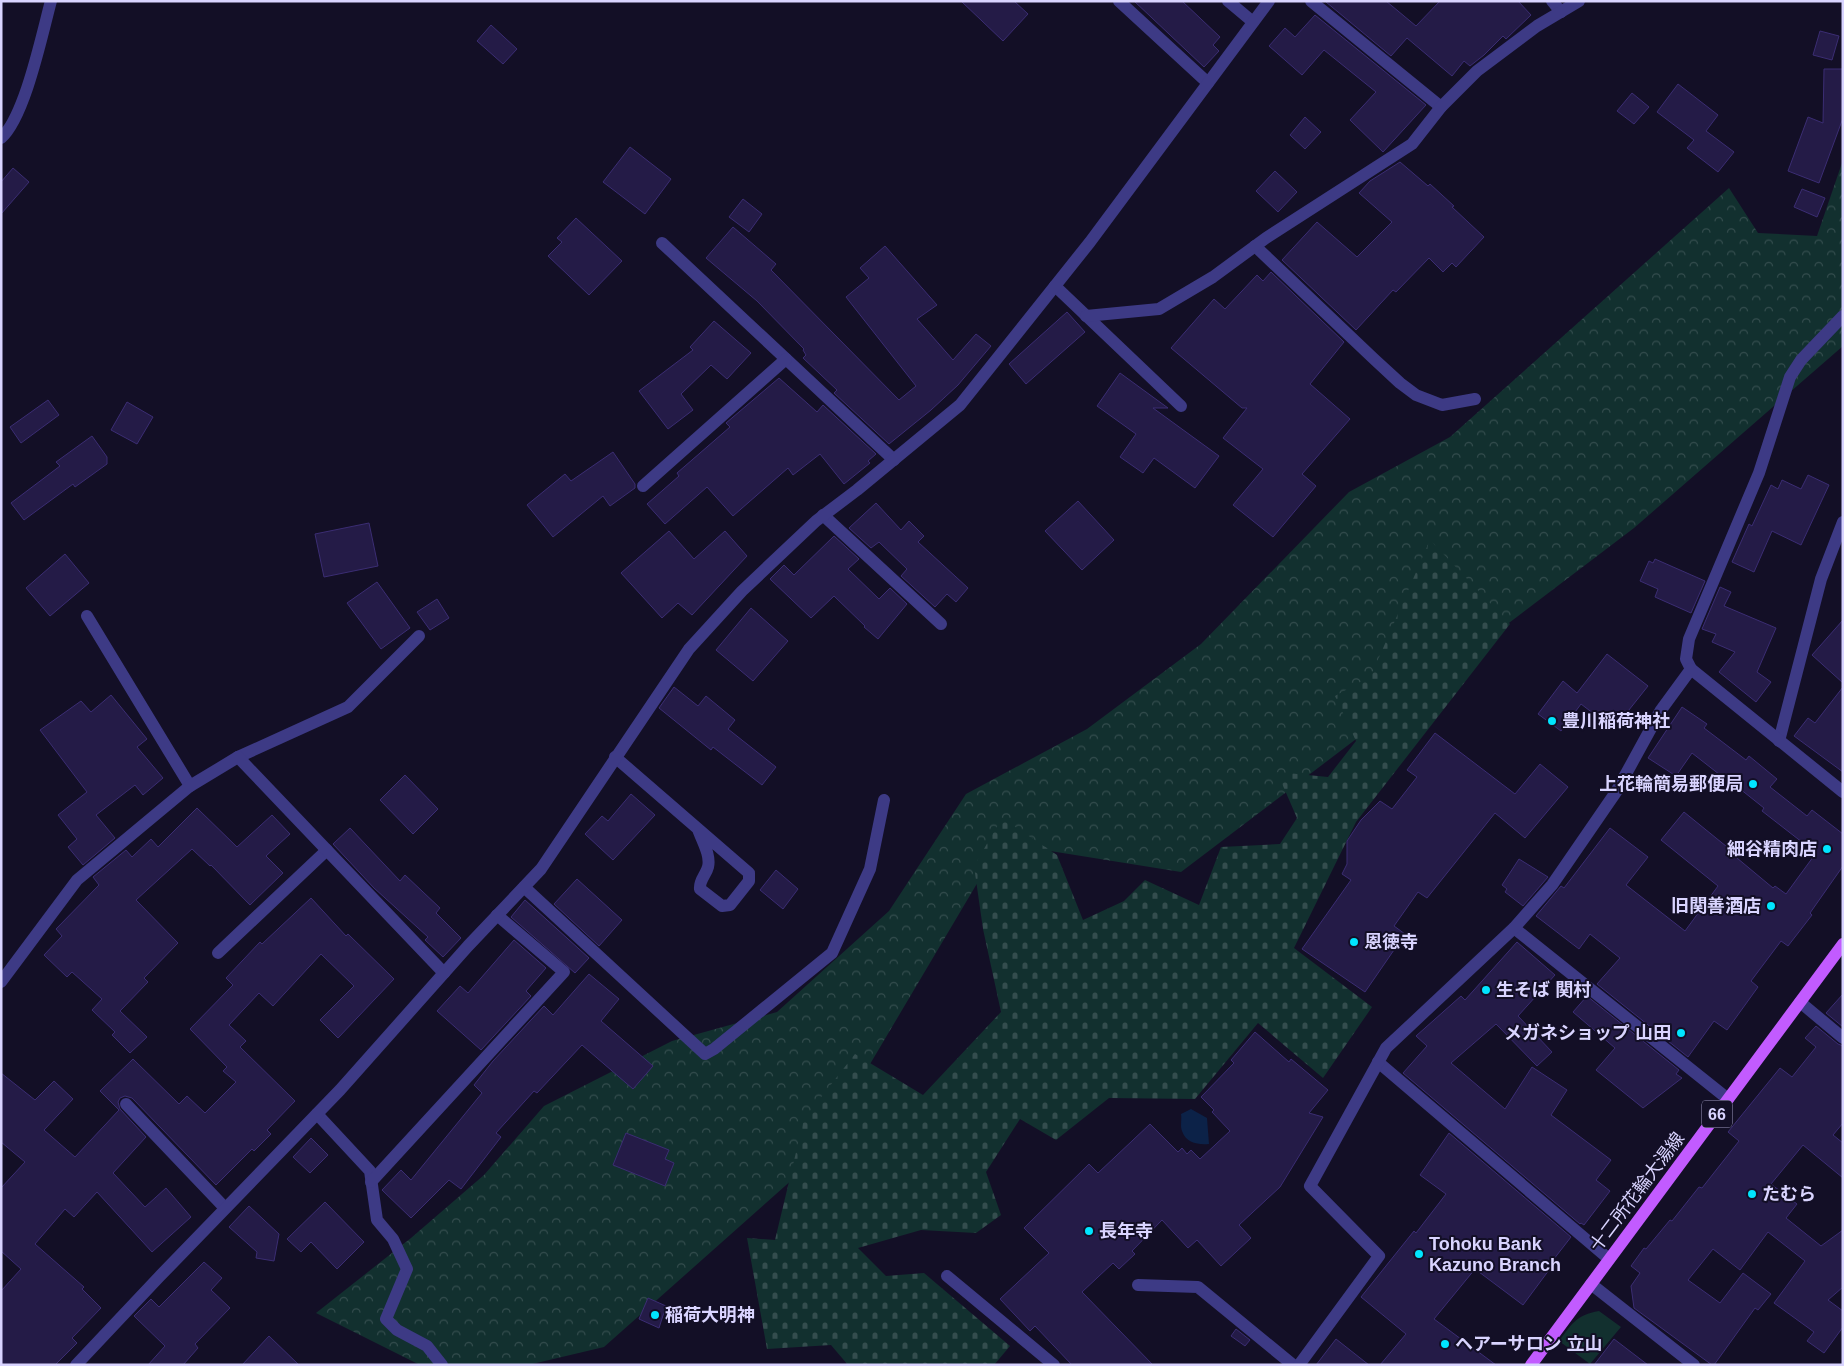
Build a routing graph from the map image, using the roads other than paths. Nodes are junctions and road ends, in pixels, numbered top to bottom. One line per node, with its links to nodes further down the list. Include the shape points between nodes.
1 (52, 1): 12 (street, via 23,100 9,131)
2 (1119, 1): 10 (street)
3 (1228, 1): 9 (street)
4 (1269, 1): 9 (street)
5 (1311, 1): 11 (street)
6 (1552, 1): 8 (street)
7 (1579, 1): 8 (street)
8 (1561, 12): 11 (street, via 1477,70)
9 (1253, 22): 10 (street)
10 (1208, 83): 15 (street)
11 (1441, 107): 14 (street, via 1412,144)
12 (1, 138)
13 (662, 243): 18 (street)
14 (1255, 246): 16 (street, via 1213,277 1159,309); 19 (street, via 1400,383 1442,405)
15 (1055, 286): 16 (street); 21 (street, via 960,405)
16 (1086, 316): 20 (street)
17 (1843, 316): 28 (street, via 1801,360 1790,377 1759,473 1689,639 1686,659)
18 (786, 359): 21 (street); 22 (street)
19 (1475, 399)
20 (1181, 406)
21 (894, 460): 23 (street)
22 (643, 486)
23 (823, 515): 26 (street); 31 (street, via 742,591 689,649)
24 (1843, 522): 29 (street, via 1821,579)
25 (87, 616): 32 (street)
26 (941, 624)
27 (418, 636): 30 (street, via 348,707)
28 (1691, 669): 29 (street); 39 (street, via 1661,710 1616,792 1552,885)
29 (1779, 742): 33 (street)
30 (238, 757): 32 (street); 36 (street)
31 (615, 757): 35 (street); 37 (street, via 541,869)
32 (190, 786): 43 (street, via 77,880)
33 (1843, 792)
34 (884, 800): 37 (street, via 870,869 832,953 705,1054)
35 (698, 829): 35 (street, via 749,873 749,881 730,905 722,906 700,889 709,857)
36 (327, 850): 41 (street); 42 (street)
37 (524, 886): 38 (street)
38 (497, 915): 42 (street); 50 (street, via 564,972)
39 (1514, 928): 46 (street, via 1386,1048); 47 (street)
40 (1843, 944): 44 (main road, 十二所花輪大湯線 / 66)
41 (218, 953)
42 (444, 973): 49 (street)
43 (1, 982)
44 (1800, 1002): 45 (street); 47 (main road, 十二所花輪大湯線 / 66)
45 (1843, 1038)
46 (1378, 1062): 52 (street); 60 (street, via 1310,1186 1379,1256)
47 (1728, 1099): 52 (main road, 十二所花輪大湯線 / 66)
48 (126, 1104): 51 (street)
49 (316, 1114): 50 (street, via 370,1171); 51 (street)
50 (371, 1182): 57 (street, via 377,1220 393,1239 407,1269 386,1319 398,1330 427,1346)
51 (225, 1208): 56 (street)
52 (1609, 1259): 54 (main road, 十二所花輪大湯線 / 66)
53 (947, 1276): 58 (street)
54 (1591, 1284): 61 (main road, 十二所花輪大湯線 / 66); 62 (street)
55 (1138, 1285): 59 (street, via 1198,1287)
56 (76, 1365)
57 (442, 1365)
58 (1054, 1365)
59 (1293, 1365)
60 (1300, 1365)
61 (1531, 1365)
62 (1694, 1365)

